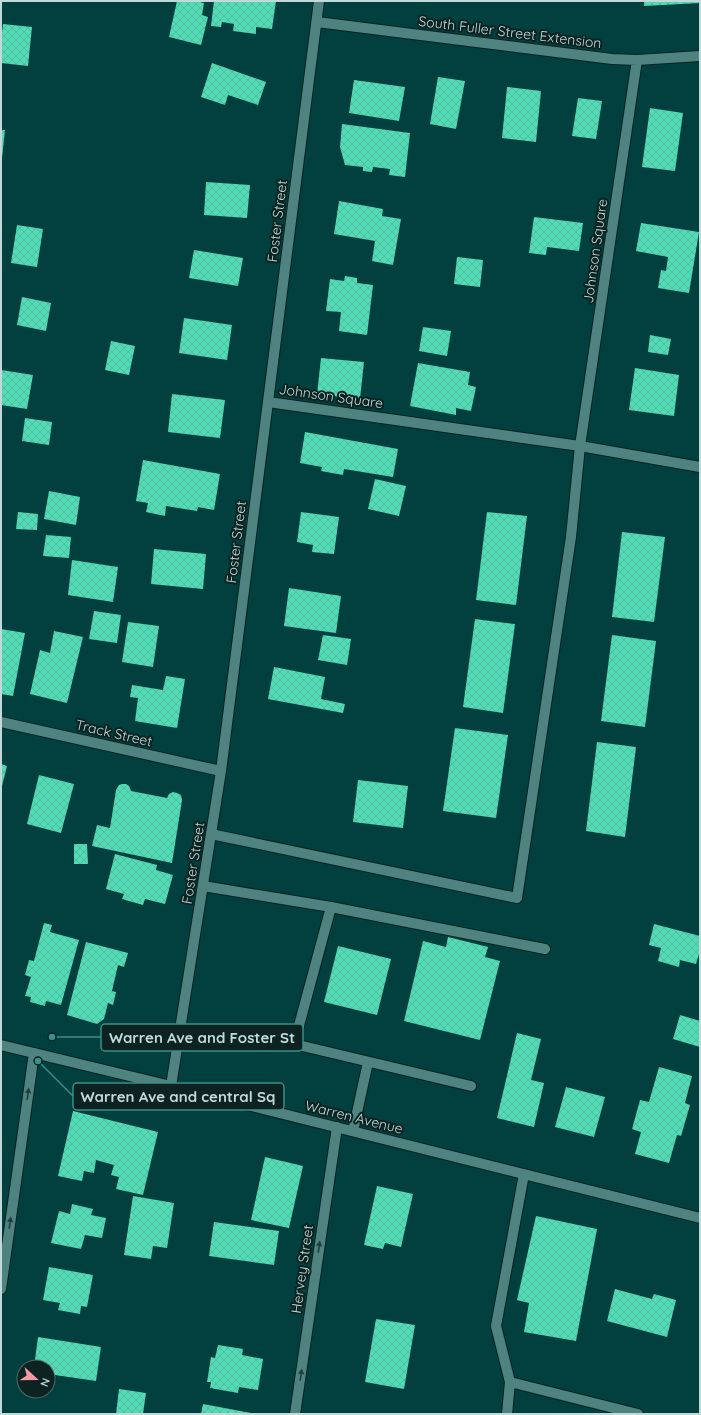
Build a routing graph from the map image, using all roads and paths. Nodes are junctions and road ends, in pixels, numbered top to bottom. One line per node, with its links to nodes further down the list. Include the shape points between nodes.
1 (319, 1): 2 (street, Foster Street)
2 (317, 22): 4 (street, South Fuller Street Extension, via 588,57); 5 (street, Foster Street)
3 (700, 56): 4 (street, South Fuller Street Extension)
4 (637, 60): 6 (street, Johnson Square)
5 (268, 402): 6 (street, Johnson Square); 9 (street, Foster Street)
6 (580, 446): 7 (street, Johnson Square); 10 (street, via 571,537 517,898)
7 (700, 467)
8 (1, 722): 9 (street, Track Street)
9 (221, 771): 10 (street, Foster Street)
10 (211, 834): 11 (street, Foster Street)
11 (203, 886): 12 (street); 19 (street, Foster Street)
12 (331, 907): 13 (street); 15 (street)
13 (545, 949)
14 (236, 1030): 15 (street)
15 (294, 1044): 18 (street)
16 (1, 1045): 17 (street, Warren Avenue)
17 (34, 1053): 19 (street, Warren Avenue); 25 (street, one-way to 17)
18 (368, 1062): 20 (street); 22 (street)
19 (171, 1086): 21 (street, Warren Avenue)
20 (471, 1086)
21 (337, 1127): 22 (street, Warren Avenue); 27 (street, Hervey Street, one-way to 21)
22 (353, 1131): 23 (street, Warren Avenue)
23 (524, 1174): 24 (street, Warren Avenue); 26 (street, via 496,1326)
24 (700, 1218)
25 (1, 1289)
26 (510, 1382): 28 (street); 29 (street)
27 (295, 1414)
28 (507, 1414)
29 (638, 1414)

